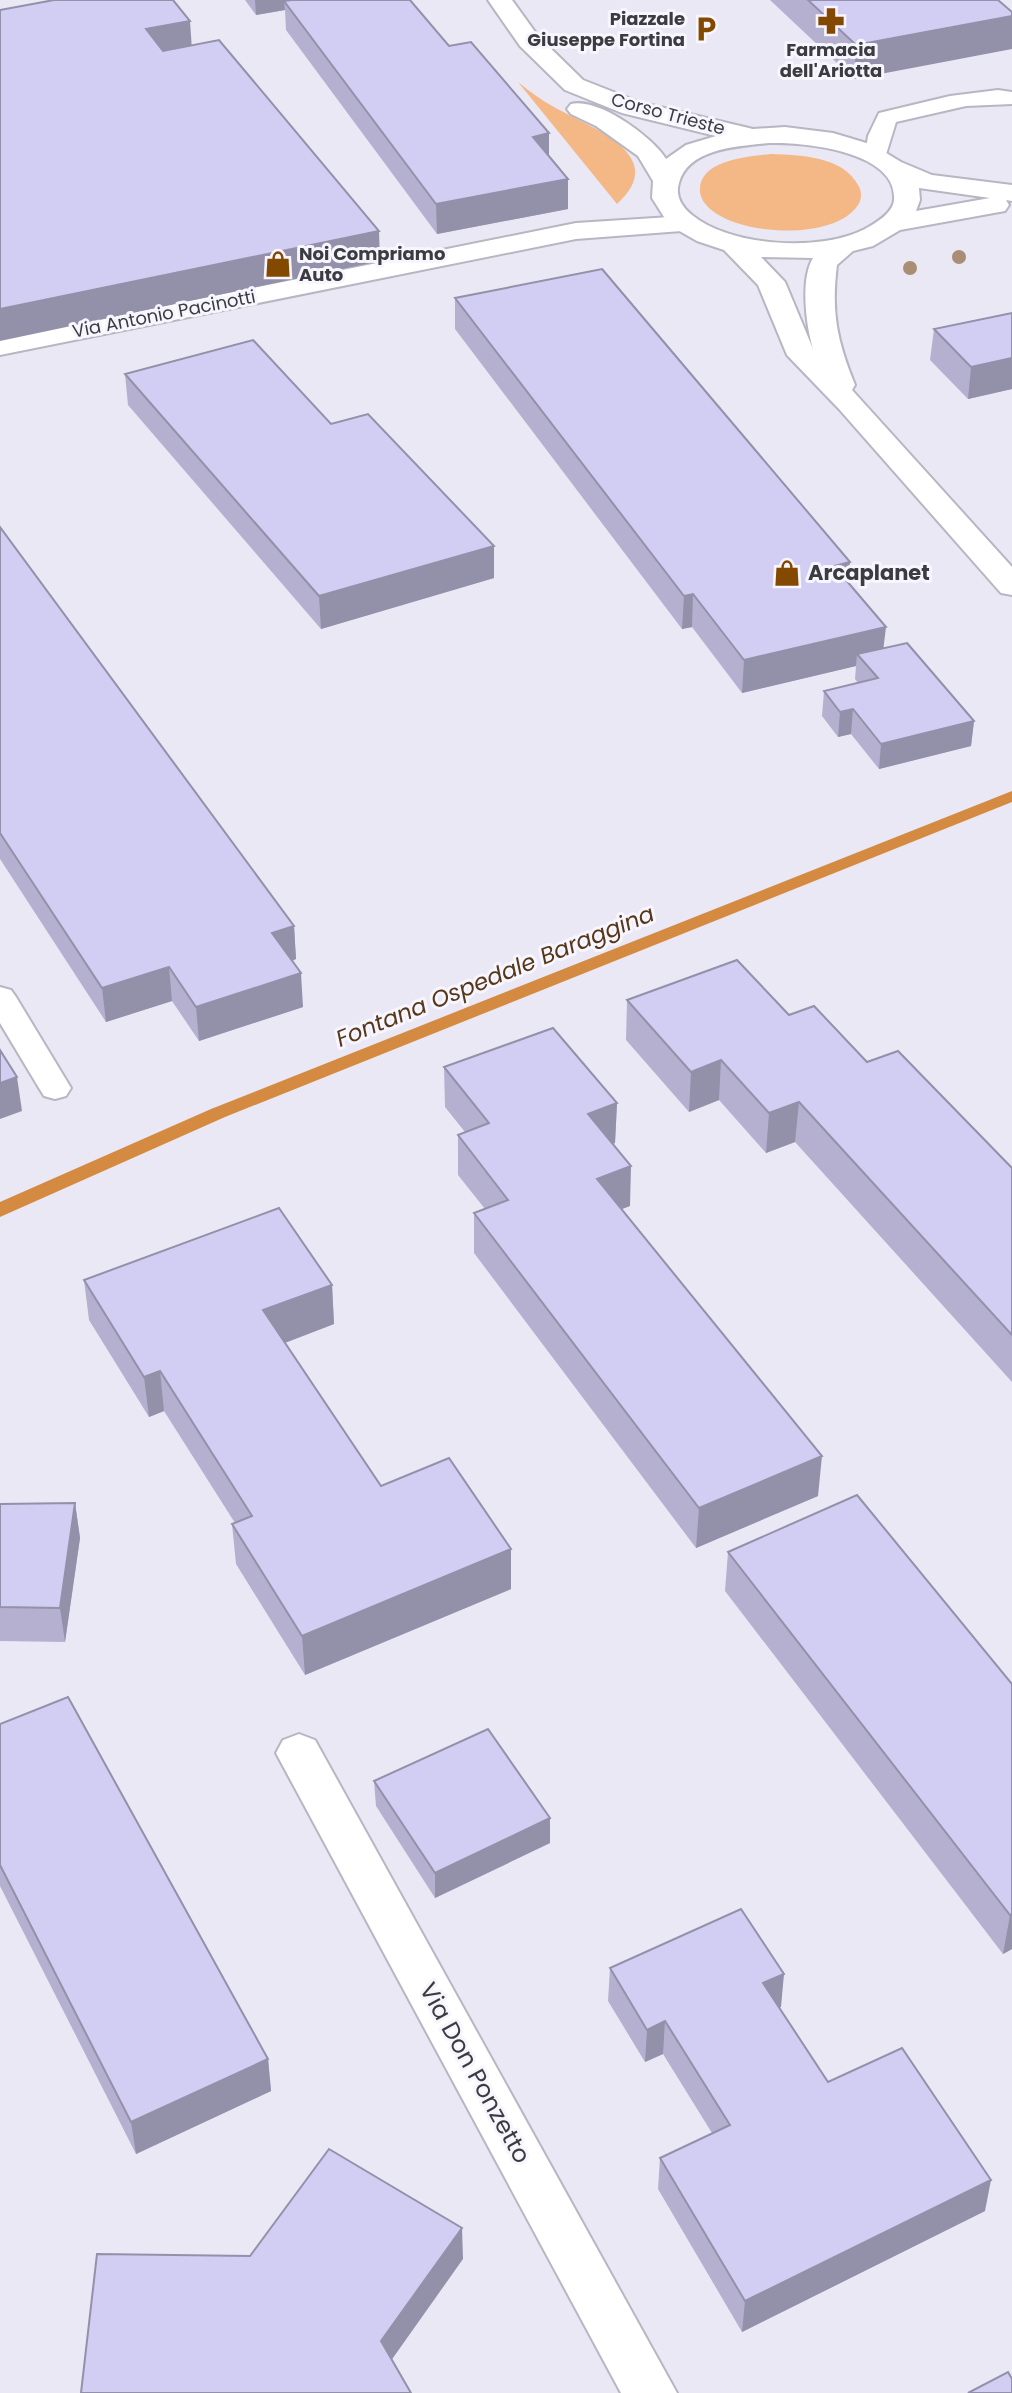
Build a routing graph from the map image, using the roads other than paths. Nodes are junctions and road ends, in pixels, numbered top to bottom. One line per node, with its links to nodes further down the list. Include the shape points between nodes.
1 (489, 11): 4 (main road, Corso Trieste, via 529,41 574,85 631,108)
2 (508, 53): 6 (main road, Corso Trieste, via 536,81 648,151)
3 (1012, 98): 5 (lane, via 931,106 887,118 879,136)
4 (750, 136): 5 (main road, via 821,138 854,146); 6 (main road, via 694,151 676,164)
5 (885, 162): 7 (main road, via 926,182); 9 (main road, via 906,186 907,205)
6 (664, 187): 10 (main road, Corso Trieste, via 672,211); 11 (main road, Via Antonio Pacinotti)
7 (1012, 193)
8 (1012, 203): 9 (main road)
9 (895, 223): 13 (main road)
10 (686, 224): 11 (main road, Via Antonio Pacinotti); 12 (main road)
11 (576, 231): 14 (main road, Via Antonio Pacinotti)
12 (734, 244): 13 (main road, via 770,250); 15 (main road, via 771,282 797,349)
13 (844, 245): 15 (main road, via 824,262 818,296 819,326)
14 (0, 347)
15 (849, 403): 16 (main road)
16 (1012, 586)
17 (0, 998): 18 (lane)
18 (55, 1088)
19 (299, 1753): 20 (main road, Via Don Ponzetto)
20 (650, 2393)

